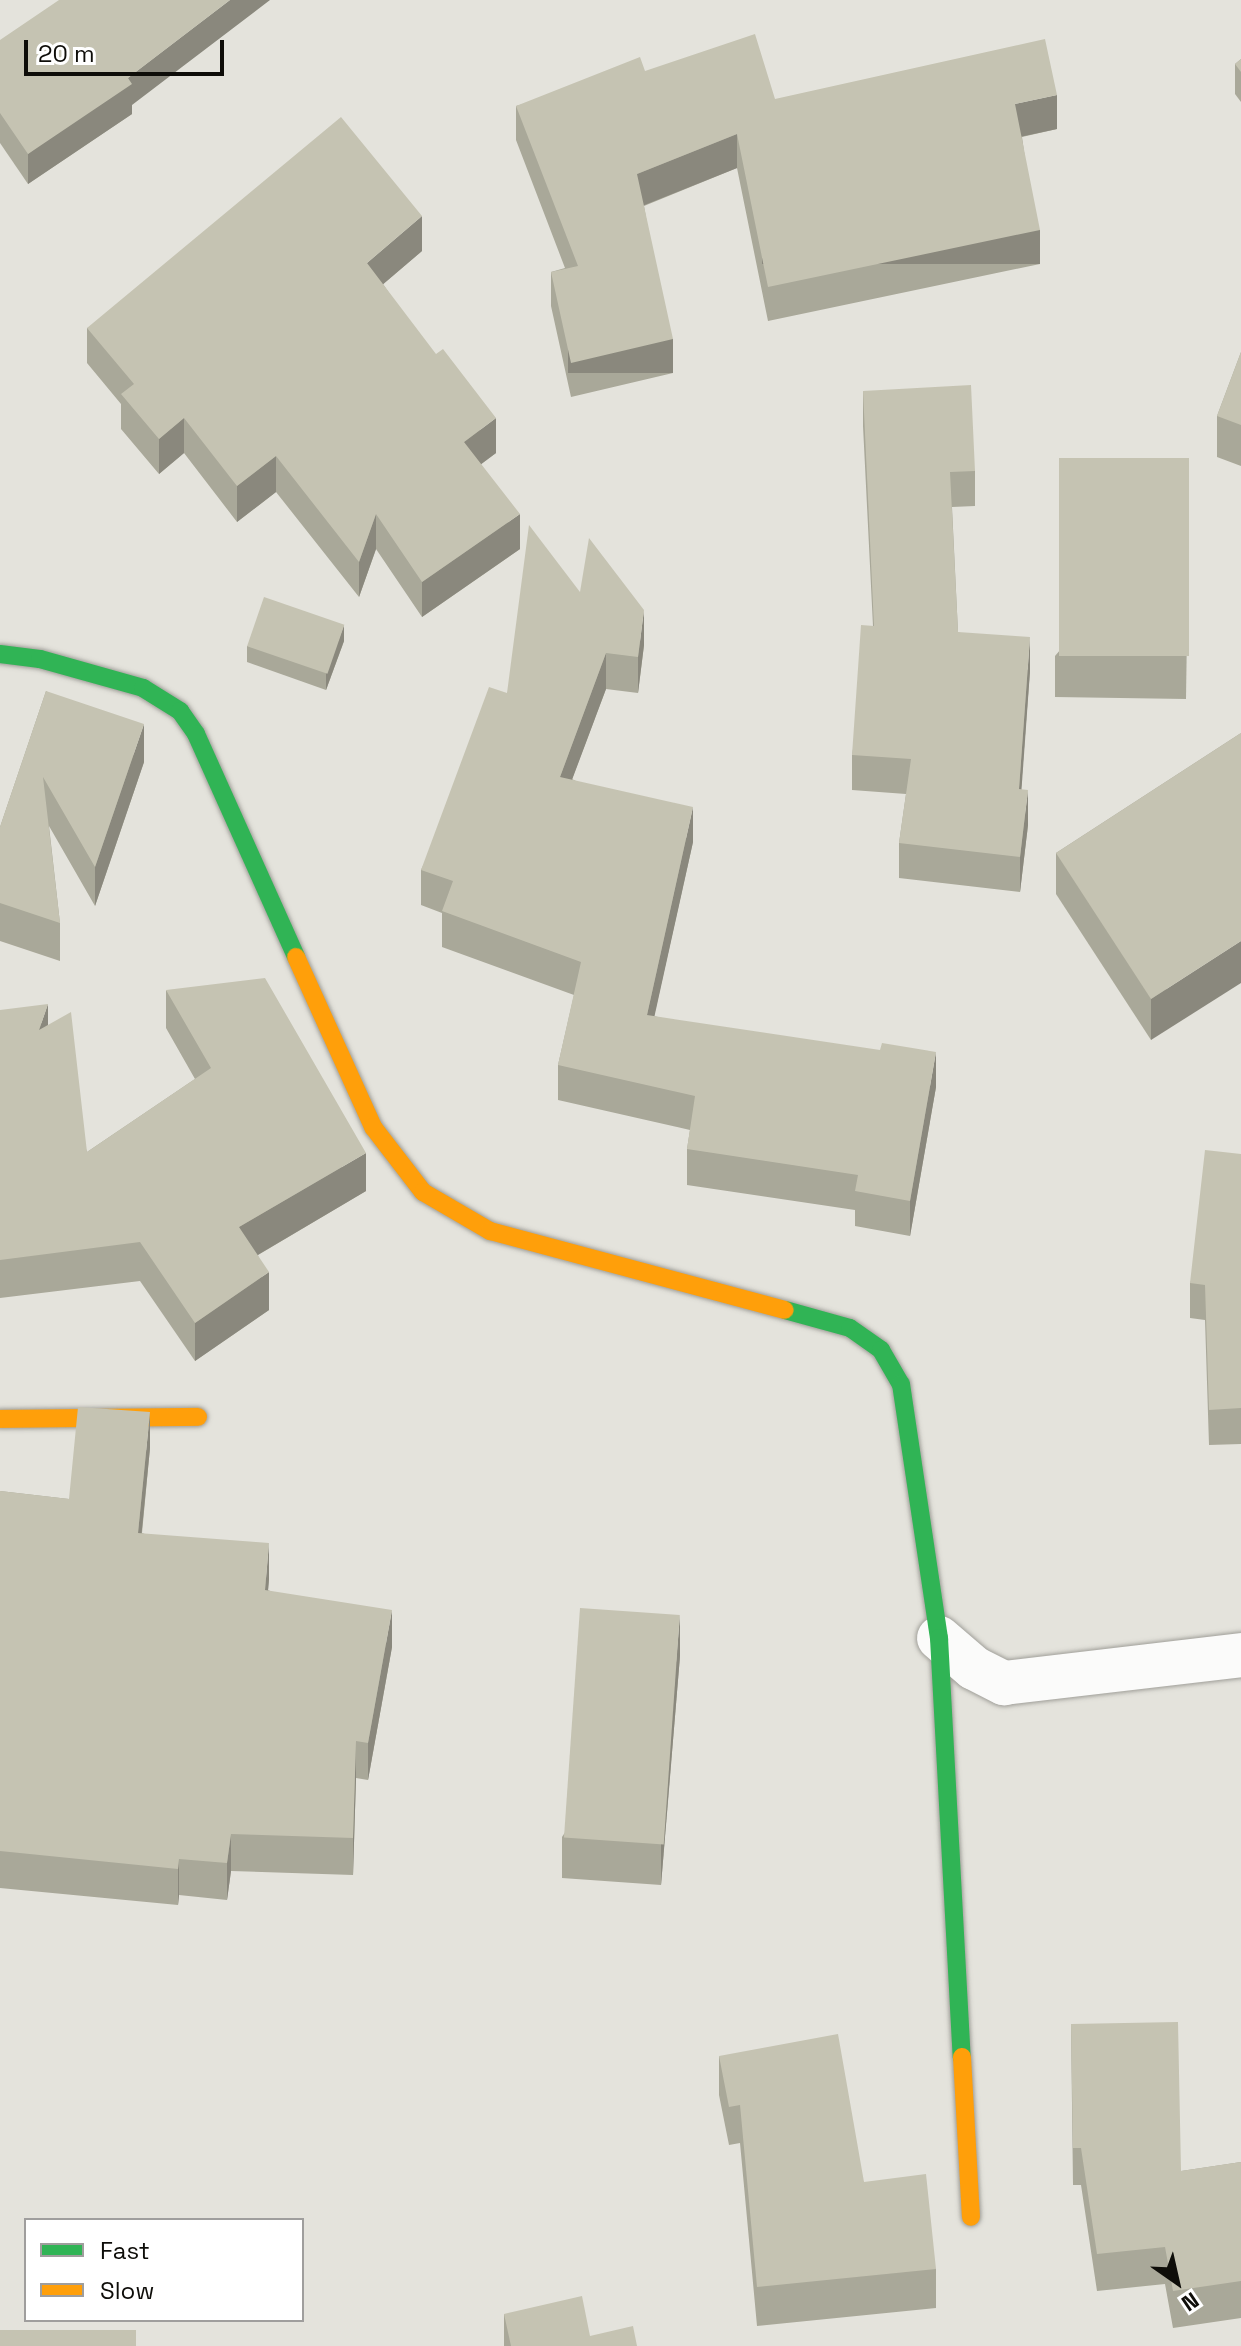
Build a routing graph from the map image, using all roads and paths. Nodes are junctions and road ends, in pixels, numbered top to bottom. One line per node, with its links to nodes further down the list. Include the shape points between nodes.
1 (0, 654): 4 (street, via 40,659 143,688 180,711 196,734 373,1127 423,1192 490,1231 850,1328 881,1350 901,1384)
2 (198, 1417): 3 (street)
3 (0, 1419)
4 (939, 1638): 5 (street, via 974,1668 1004,1683); 6 (street)
5 (1241, 1655)
6 (971, 2217)

